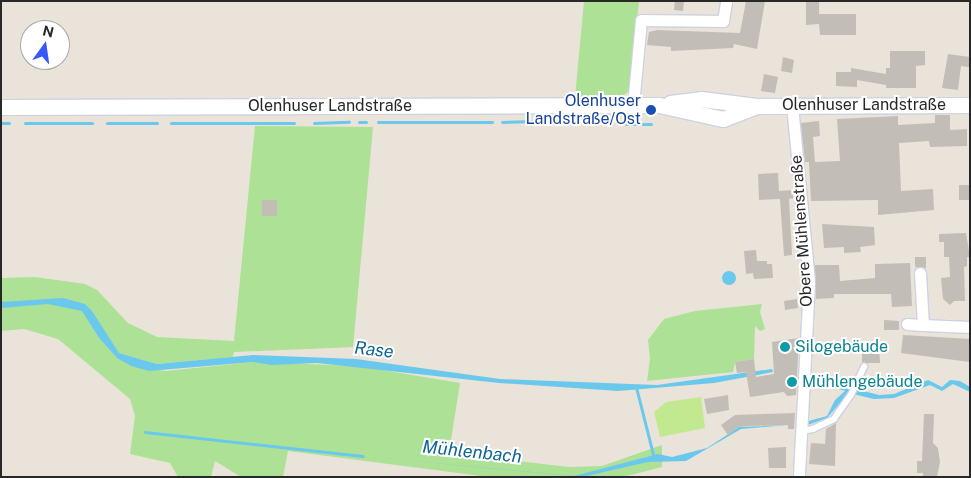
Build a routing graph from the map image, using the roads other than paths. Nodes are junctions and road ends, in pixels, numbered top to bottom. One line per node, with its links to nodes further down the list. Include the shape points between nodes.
1 (726, 1): 2 (street, via 723,21 641,20)
2 (633, 105): 3 (street, Olenhuser Landstraße, via 700,99 758,106); 5 (street, Olenhuser Landstraße)
3 (792, 105): 4 (street, Olenhuser Landstraße); 11 (street, Obere Mühlenstraße, via 809,283)
4 (970, 105)
5 (1, 108)
6 (920, 273): 8 (street)
7 (907, 324): 8 (street)
8 (923, 325): 9 (street)
9 (970, 327)
10 (864, 367): 11 (lane, via 853,392 834,419 813,429)
11 (802, 426): 12 (street, Obere Mühlenstraße)
12 (799, 477)

